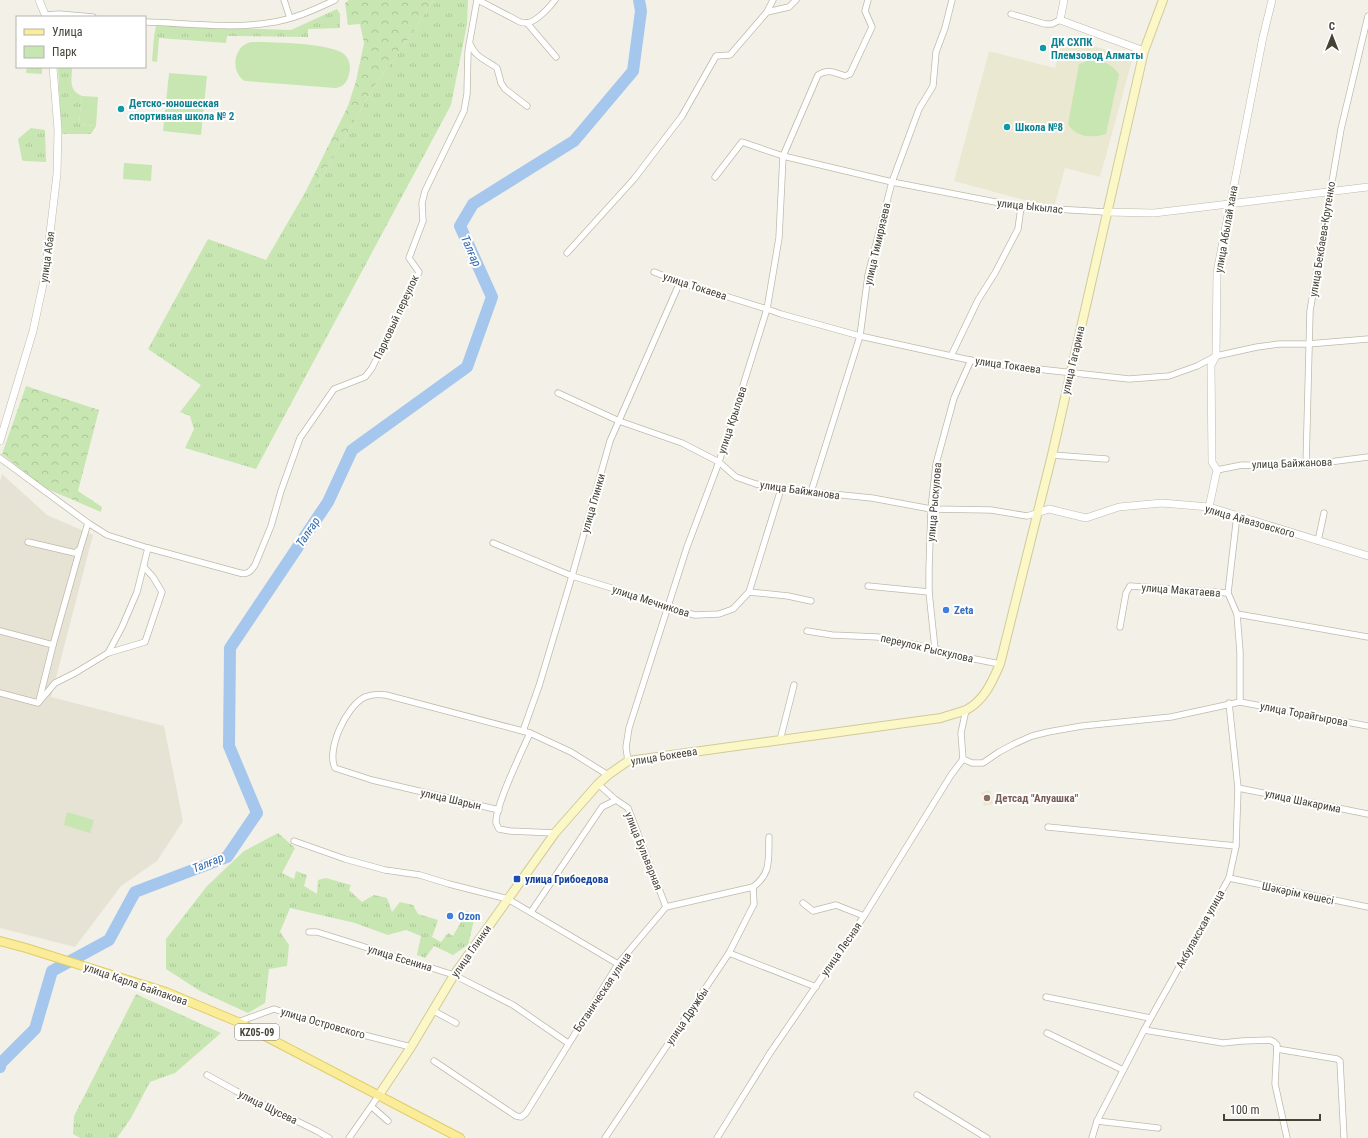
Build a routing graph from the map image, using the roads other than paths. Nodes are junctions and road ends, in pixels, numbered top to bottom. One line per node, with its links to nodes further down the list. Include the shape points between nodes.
1 (39, 0): 15 (street)
2 (284, 0): 18 (street)
3 (335, 0): 18 (street)
4 (478, 0): 21 (street, via 520,22); 22 (street, Парковый переулок)
5 (555, 0): 21 (street, via 549,8)
6 (774, 0): 13 (street)
7 (796, 0): 13 (street, via 789,7)
8 (868, 0): 27 (street, улица Крылова, via 865,11 872,27 850,74 845,76 828,71 818,75)
9 (952, 0): 29 (street, улица Тимирязева, via 936,52 933,86 919,109)
10 (1064, 0): 19 (street)
11 (1163, 0): 23 (main road, улица Гагарина)
12 (1272, 0): 32 (street, улица Абылай хана)
13 (767, 12): 35 (street, via 730,55 716,56 682,116 634,179)
14 (1011, 14): 19 (street, via 1045,24)
15 (46, 16): 16 (street)
16 (81, 16)
17 (1368, 16): 31 (street, улица Бекбаева-Крутенко)
18 (290, 18): 20 (street, via 269,23 233,26)
19 (1060, 20): 23 (street)
20 (146, 22)
21 (527, 23): 24 (street)
22 (470, 44): 26 (street, via 473,52 497,68 505,89); 69 (street, Парковый переулок, via 464,111 424,191 423,221 409,258 419,272 372,368 365,377 334,389 300,438 271,526 255,565 248,573 240,573)
23 (1144, 51): 34 (main road, улица Гагарина)
24 (556, 57)
25 (52, 68): 48 (street, улица Абая, via 58,130 57,174 45,275 33,331)
26 (527, 106)
27 (783, 156): 28 (street, улица Ыкылас, via 742,142); 29 (street, улица Ыкылас); 38 (street, улица Крылова, via 779,238)
28 (715, 177)
29 (892, 182): 33 (street, улица Ыкылас); 39 (street, улица Тимирязева, via 868,275)
30 (1368, 187): 31 (street, улица Ыкылас)
31 (1329, 191): 32 (street, улица Ыкылас); 41 (street, улица Бекбаева-Крутенко, via 1310,311)
32 (1231, 203): 34 (street, улица Ыкылас, via 1154,212); 43 (street, улица Абылай хана, via 1217,272)
33 (1021, 207): 34 (street, улица Ыкылас); 42 (street, via 1018,229 978,300)
34 (1106, 212): 45 (main road, улица Гагарина)
35 (567, 253)
36 (654, 272): 37 (street, улица Токаева)
37 (680, 282): 38 (street, улица Токаева); 47 (street, улица Глинки)
38 (767, 309): 39 (street, улица Токаева); 53 (street, улица Крылова)
39 (860, 336): 42 (street, улица Токаева); 57 (street, улица Тимирязева)
40 (1368, 339): 41 (street, улица Токаева)
41 (1308, 344): 43 (street, улица Токаева, via 1279,344); 54 (street, улица Бекбаева-Крутенко)
42 (951, 356): 44 (street, улица Токаева)
43 (1216, 356): 45 (street, улица Токаева, via 1169,376 1130,379); 55 (street, улица Абылай хана, via 1211,365 1211,372 1212,462)
44 (971, 360): 45 (street, улица Токаева); 60 (street, улица Рыскулова, via 954,398 936,464)
45 (1070, 373): 49 (main road, улица Гагарина)
46 (558, 393): 47 (street, улица Байжанова)
47 (619, 420): 53 (street, улица Байжанова, via 682,443); 73 (street, улица Глинки, via 610,441)
48 (0, 441)
49 (1052, 454): 52 (street); 58 (main road, улица Гагарина)
50 (1368, 457): 54 (street, улица Байжанова)
51 (0, 458): 65 (street)
52 (1106, 459)
53 (719, 462): 56 (street, улица Байжанова, via 736,477); 79 (street, улица Крылова, via 687,547)
54 (1306, 465): 55 (street, улица Байжанова, via 1242,465)
55 (1217, 470): 59 (street, улица Абылай хана)
56 (781, 489): 57 (street, улица Байжанова); 75 (street, улица Мечникова)
57 (811, 492): 60 (street, улица Байжанова, via 872,498)
58 (1041, 496): 61 (street); 62 (main road, улица Гагарина)
59 (1209, 507): 61 (street, улица Айвазовского, via 1162,503 1119,507 1086,518); 64 (street, улица Айвазовского)
60 (931, 509): 62 (street, улица Байжанова, via 991,510 1027,516); 76 (street, улица Рыскулова)
61 (1049, 509): 62 (street)
62 (1037, 513): 88 (main road, улица Гагарина)
63 (1324, 513): 66 (street)
64 (1237, 515): 66 (street, улица Айвазовского); 77 (street)
65 (88, 523): 69 (street, via 107,535); 70 (street)
66 (1318, 541): 71 (street, улица Айвазовского)
67 (28, 542): 70 (street, via 75,553)
68 (493, 543): 73 (street, улица Мечникова)
69 (148, 548): 72 (street)
70 (80, 549): 85 (street)
71 (1368, 556)
72 (144, 567): 87 (street, via 137,592); 87 (street, via 162,592 145,642)
73 (572, 576): 79 (street, улица Мечникова); 96 (street, улица Глинки)
74 (868, 586): 76 (street)
75 (749, 592): 78 (street); 79 (street, улица Мечникова, via 733,609 719,614 695,615)
76 (929, 592): 86 (street, улица Рыскулова)
77 (1228, 593): 80 (street); 81 (street, улица Макатаева, via 1130,586 1126,593)
78 (811, 601)
79 (668, 608): 100 (street, улица Крылова, via 629,728 626,748)
80 (1237, 614): 84 (street); 91 (street)
81 (1120, 627)
82 (0, 631): 85 (street)
83 (807, 631): 86 (street, переулок Рыскулова, via 878,637)
84 (1368, 637)
85 (54, 645): 92 (street)
86 (935, 648): 88 (street, переулок Рыскулова, via 954,655)
87 (108, 653): 92 (street, via 55,683)
88 (1000, 664): 94 (main road, улица Гагарина, via 982,698)
89 (794, 685): 98 (street)
90 (0, 692): 92 (street)
91 (1240, 702): 93 (street, улица Торайгырова); 95 (street, улица Торайгырова)
92 (38, 703)
93 (1229, 703): 99 (street, улица Торайгырова, via 1170,717 1048,732 1014,744 983,763 972,763); 103 (street, Акбулакская улица)
94 (966, 710): 98 (main road, улица Бокеева, via 941,718); 99 (street, via 961,733)
95 (1368, 726)
96 (523, 731): 97 (street); 105 (street, улица Шарын, via 378,694 364,698 350,710 339,729 332,758 335,768 372,780)
97 (530, 733): 101 (street, via 571,752); 105 (street)
98 (780, 740): 100 (main road, улица Бокеева)
99 (963, 759): 119 (street, улица Лесная)
100 (628, 761): 101 (main road, улица Бокеева)
101 (608, 774): 102 (main road, улица Глинки)
102 (598, 784): 104 (street, улица Бульварная); 108 (main road, улица Глинки)
103 (1238, 788): 106 (street, улица Шакарима); 111 (street, Акбулакская улица)
104 (616, 800): 116 (street, улица Бульварная, via 628,808); 118 (street, via 602,807)
105 (499, 810): 108 (street, via 496,823 499,829)
106 (1368, 814)
107 (1048, 827): 111 (street)
108 (555, 833): 114 (main road, улица Глинки)
109 (769, 837): 113 (street, via 768,870 762,881)
110 (294, 842): 114 (street, via 385,870 420,875)
111 (1236, 846): 112 (street, Акбулакская улица)
112 (1229, 878): 117 (street, Шәкәрім көшесі); 128 (street, Акбулакская улица)
113 (753, 887): 116 (street); 122 (street, улица Дружбы, via 754,904)
114 (508, 899): 118 (street); 124 (main road, улица Глинки)
115 (803, 903): 119 (street, via 813,911 836,905)
116 (666, 906): 123 (street, Ботаническая улица)
117 (1368, 907)
118 (531, 912): 123 (street)
119 (864, 916): 125 (street, улица Лесная)
120 (309, 932): 124 (street, улица Есенина, via 317,932)
121 (0, 941): 129 (main road, улица Карла Байпакова / KZ05-09, via 166,992)
122 (729, 953): 125 (street); 149 (street, улица Дружбы)
123 (618, 964): 133 (street, Ботаническая улица)
124 (454, 975): 127 (main road, улица Глинки); 133 (street, улица Есенина, via 513,1005)
125 (816, 987): 145 (street, улица Лесная, via 770,1053)
126 (1046, 997): 128 (street)
127 (432, 1010): 130 (street); 134 (main road, улица Глинки)
128 (1150, 1018): 131 (street, Акбулакская улица)
129 (238, 1022): 134 (street, улица Островского, via 274,1008 324,1025); 139 (main road, улица Карла Байпакова / KZ05-09)
130 (456, 1023)
131 (1144, 1030): 135 (street, via 1223,1043 1270,1040 1278,1045); 137 (street, Акбулакская улица)
132 (1047, 1033): 137 (street)
133 (568, 1043): 136 (street, Ботаническая улица, via 526,1113 521,1116 516,1116)
134 (410, 1047): 139 (main road, улица Глинки)
135 (1277, 1049): 152 (street, via 1275,1084); 153 (street, via 1340,1061)
136 (434, 1061)
137 (1123, 1070): 143 (street, Акбулакская улица)
138 (207, 1075): 146 (street, улица Щусева)
139 (379, 1095): 141 (street, улица Глинки); 148 (main road, улица Карла Байпакова / KZ05-09)
140 (917, 1095): 150 (street)
141 (372, 1107): 142 (street); 147 (street, улица Глинки)
142 (388, 1121)
143 (1098, 1121): 144 (street); 151 (street, Акбулакская улица)
144 (1158, 1128)
145 (719, 1137)
146 (329, 1138)
147 (349, 1138)
148 (460, 1138)
149 (605, 1138)
150 (987, 1138)
151 (1092, 1138)
152 (1287, 1138)
153 (1344, 1138)

